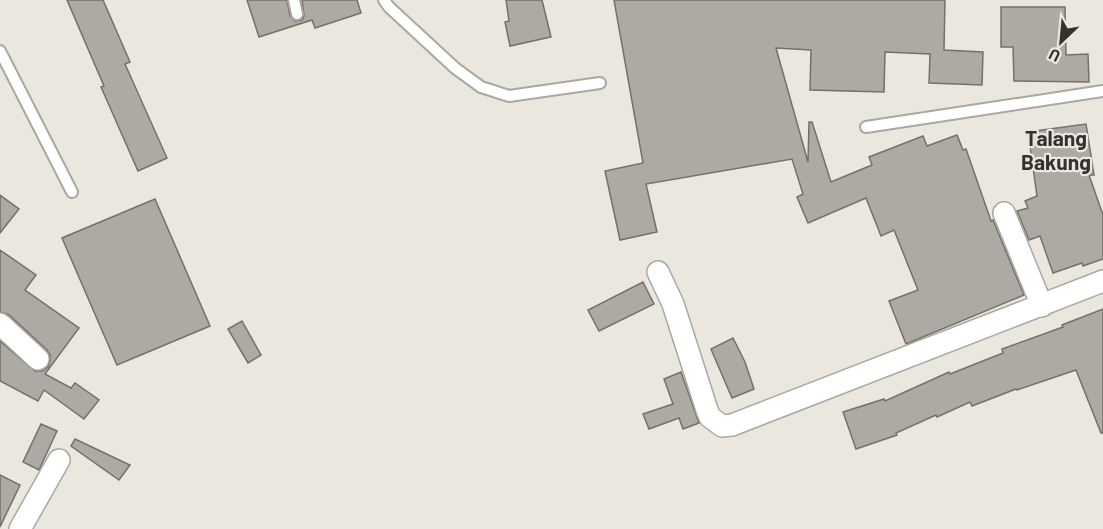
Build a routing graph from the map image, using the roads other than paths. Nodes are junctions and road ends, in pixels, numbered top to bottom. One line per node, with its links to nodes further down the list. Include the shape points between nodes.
1 (294, 0): 3 (lane)
2 (384, 0): 5 (lane, via 455,68 481,87 509,96)
3 (297, 14)
4 (0, 51): 8 (lane)
5 (600, 83)
6 (1103, 91): 7 (lane)
7 (866, 127)
8 (72, 192)
9 (1004, 213): 12 (street)
10 (658, 272): 12 (street, via 673,304 706,410 722,426)
11 (1103, 282): 12 (street)
12 (1042, 306)
13 (0, 324): 14 (street)
14 (38, 358)
15 (59, 459): 16 (street)
16 (20, 529)

